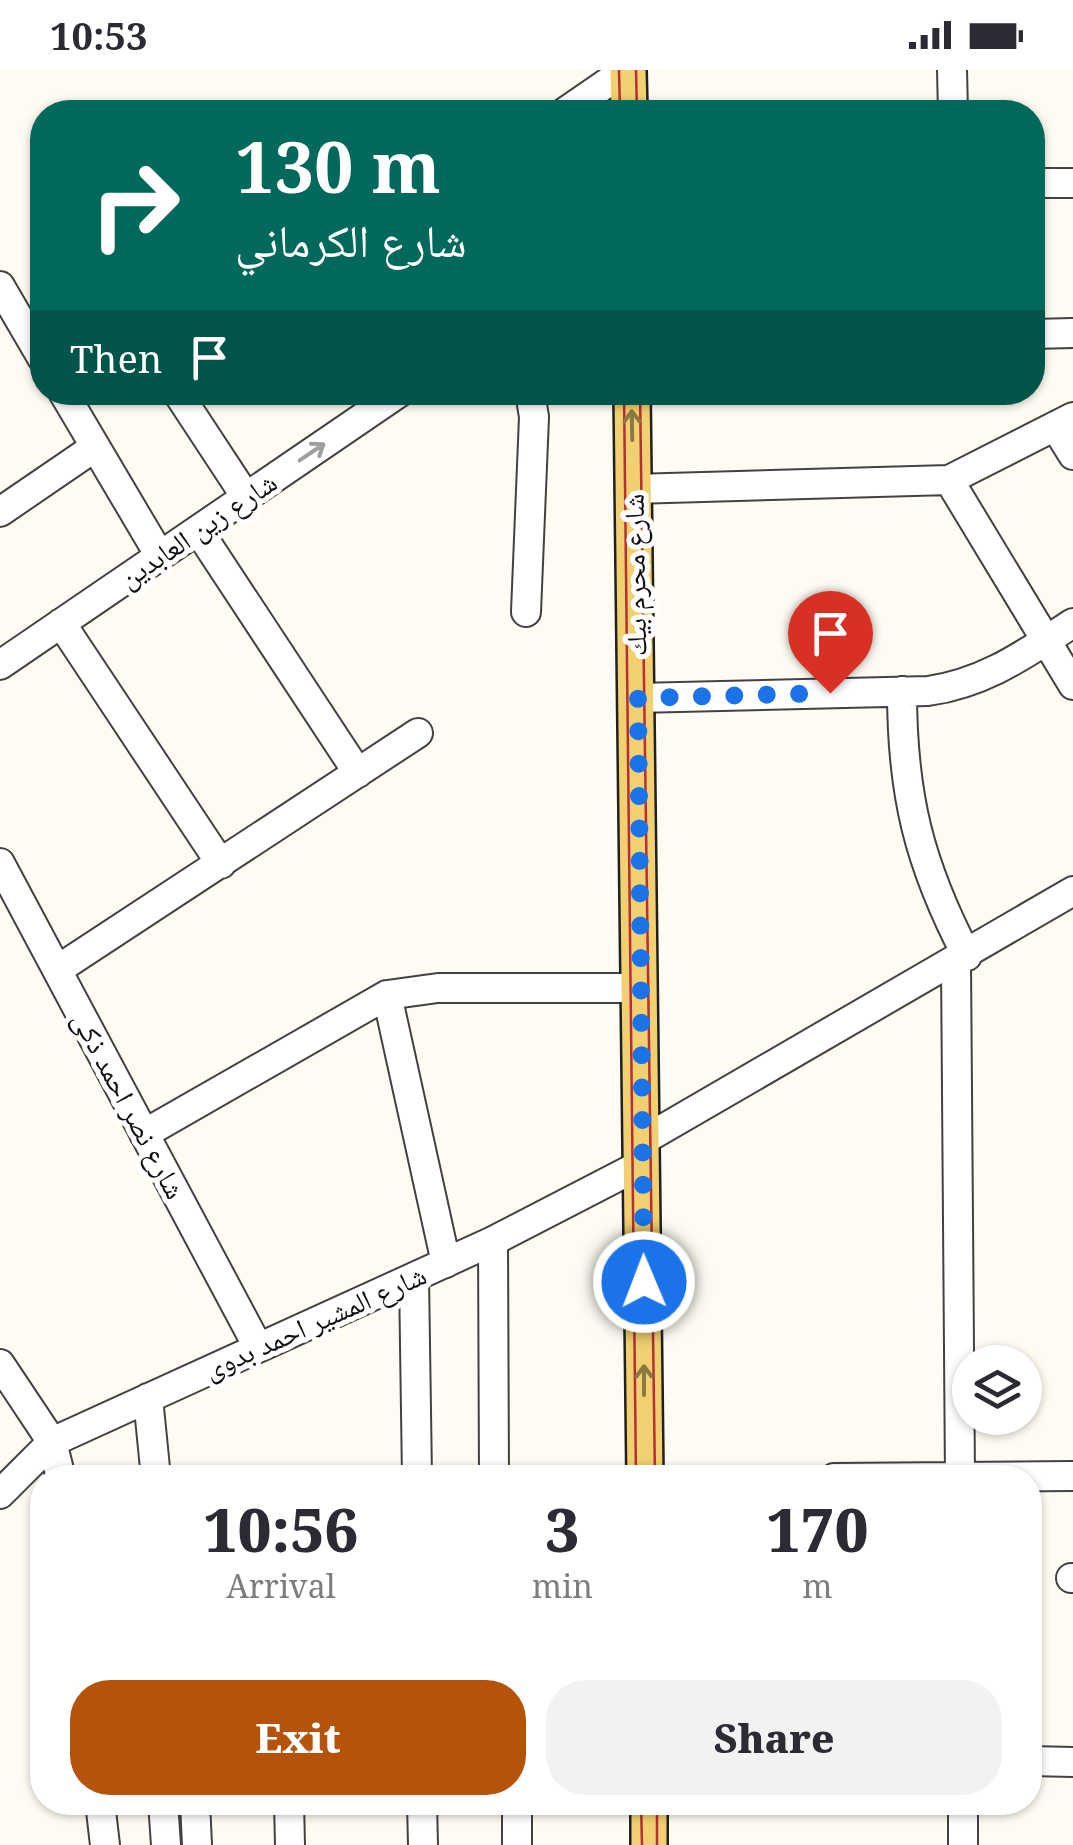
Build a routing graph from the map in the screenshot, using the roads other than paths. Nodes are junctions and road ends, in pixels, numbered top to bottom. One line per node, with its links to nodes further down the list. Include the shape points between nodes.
1 (627, 70): 3 (street); 4 (main road)
2 (952, 70): 5 (street)
3 (583, 100)
4 (628, 100)
5 (953, 100)
6 (1045, 183): 7 (street)
7 (1073, 183)
8 (0, 286): 11 (street)
9 (1073, 333): 10 (street)
10 (1045, 334)
11 (27, 335)
12 (70, 405): 18 (street)
13 (186, 405): 22 (street)
14 (380, 405): 22 (street, شارع زين العابدين, one-way to 14)
15 (532, 405): 26 (street)
16 (632, 405): 21 (main road, شارع محرم بيك, one-way to 16)
17 (1064, 421): 19 (street); 20 (street)
18 (95, 448): 23 (street); 25 (street)
19 (1073, 455)
20 (948, 480): 21 (street); 29 (street)
21 (633, 489): 33 (main road, شارع محرم بيك)
22 (246, 497): 24 (street, شارع زين العابدين)
23 (0, 512)
24 (198, 530): 25 (street, شارع زين العابدين); 35 (street)
25 (160, 556): 27 (street, شارع زين العابدين)
26 (526, 612)
27 (61, 623): 30 (street, شارع زين العابدين); 37 (street)
28 (1073, 623): 29 (street)
29 (1046, 640): 31 (street); 32 (street, via 961,686)
30 (0, 664)
31 (1073, 684)
32 (902, 692): 33 (street); 39 (street, via 902,761 913,829)
33 (638, 698): 41 (main road, شارع محرم بيك)
34 (418, 733): 35 (street)
35 (358, 773): 37 (street)
36 (0, 863): 40 (street, شارع نصر احمد ذكى)
37 (221, 864): 40 (street)
38 (1073, 892): 39 (street, شارع المشير احمد بدوى)
39 (962, 960): 44 (street, شارع المشير احمد بدوى); 57 (street)
40 (57, 970): 43 (street, شارع نصر احمد ذكى)
41 (642, 988): 42 (street, via 438,988); 44 (main road, شارع محرم بيك)
42 (387, 995): 43 (street); 46 (street)
43 (144, 1134): 48 (street, شارع نصر احمد ذكى)
44 (642, 1153): 45 (street, شارع المشير احمد بدوى); 56 (main road, شارع محرم بيك, one-way to 44)
45 (493, 1241): 46 (street, شارع المشير احمد بدوى); 55 (street)
46 (446, 1263): 47 (street, شارع المشير احمد بدوى)
47 (414, 1277): 48 (street, شارع المشير احمد بدوى); 54 (street)
48 (258, 1347): 50 (street, شارع المشير احمد بدوى)
49 (0, 1364): 51 (street)
50 (148, 1398): 51 (street, شارع المشير احمد بدوى); 53 (street)
51 (52, 1442): 52 (street); 60 (street, شارع المشير احمد بدوى)
52 (58, 1465)
53 (155, 1465)
54 (417, 1465)
55 (494, 1465)
56 (645, 1465)
57 (960, 1465)
58 (1042, 1476): 59 (street)
59 (1073, 1476)
60 (0, 1494)
61 (1042, 1761): 62 (street)
62 (1073, 1762)
63 (102, 1815): 71 (street)
64 (165, 1815): 72 (street)
65 (195, 1815): 73 (street)
66 (289, 1815): 74 (street)
67 (422, 1815): 75 (street)
68 (517, 1815): 76 (street)
69 (649, 1815): 77 (main road)
70 (963, 1815): 78 (street)
71 (105, 1845)
72 (166, 1845)
73 (197, 1845)
74 (290, 1845)
75 (423, 1845)
76 (517, 1845)
77 (649, 1845)
78 (963, 1845)

